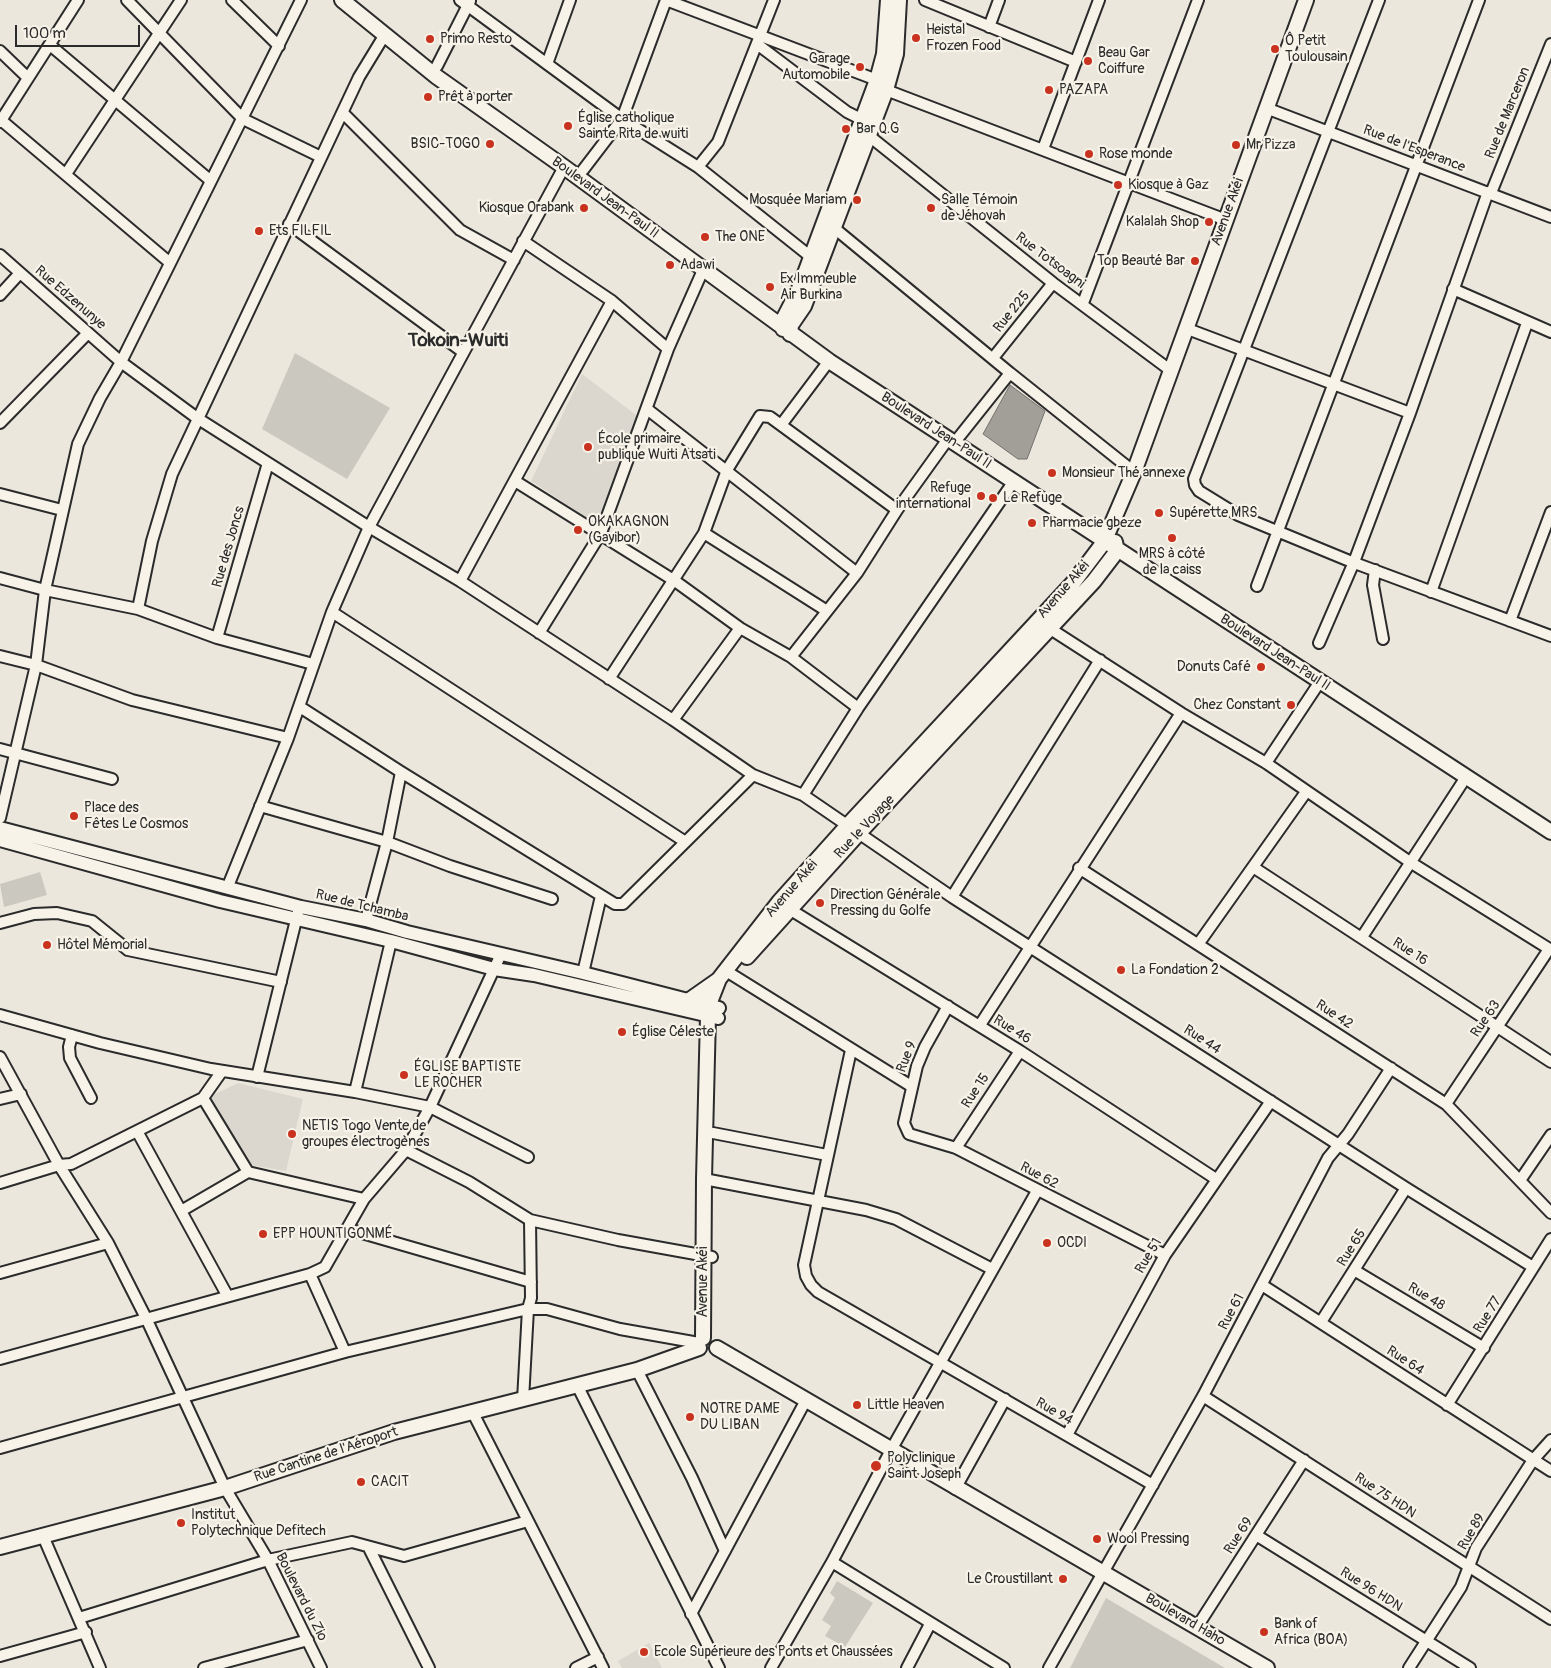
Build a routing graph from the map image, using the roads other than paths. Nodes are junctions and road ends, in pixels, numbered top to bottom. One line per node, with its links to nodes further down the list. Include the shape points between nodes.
1 (78, 0): 26 (street)
2 (127, 0): 22 (street)
3 (181, 0): 22 (street)
4 (232, 0): 27 (street)
5 (301, 0): 27 (street)
6 (342, 0): 23 (main road, Boulevard Jean-Paul II)
7 (355, 0): 31 (main road, Boulevard Jean-Paul II)
8 (570, 0): 30 (street)
9 (666, 0): 24 (street); 39 (street)
10 (774, 0): 24 (street)
11 (888, 0): 33 (main road, via 885,47)
12 (899, 0): 34 (main road, via 896,54)
13 (925, 0): 21 (street)
14 (999, 0): 21 (street)
15 (1099, 0): 29 (street)
16 (1198, 0): 52 (street)
17 (1306, 0): 36 (main road, Avenue Akéi)
18 (1379, 0): 42 (street)
19 (1478, 0): 46 (street)
20 (466, 2): 30 (street); 31 (street)
21 (989, 27): 29 (street)
22 (159, 32): 35 (street); 38 (street)
23 (384, 36): 37 (street, via 359,77); 48 (main road, Boulevard Jean-Paul II)
24 (758, 40): 33 (street); 40 (street, via 847,112); 47 (street, via 718,142)
25 (1551, 44): 53 (street, Rue de Marceron)
26 (50, 45): 32 (street); 35 (street)
27 (278, 46): 38 (street)
28 (0, 50): 32 (street)
29 (1076, 62): 44 (street)
30 (546, 64): 39 (street)
31 (437, 66): 49 (main road, Boulevard Jean-Paul II)
32 (28, 78): 41 (street)
33 (877, 80): 40 (main road)
34 (886, 90): 43 (main road); 44 (street)
35 (115, 99): 50 (street); 51 (street)
36 (1266, 108): 42 (street, Rue de l'Esperance); 55 (main road, Avenue Akéi)
37 (343, 113): 45 (street); 60 (street, via 460,230)
38 (244, 119): 45 (street); 51 (street)
39 (622, 119): 47 (street); 49 (street)
40 (864, 120): 61 (main road)
41 (1, 121): 50 (street)
42 (1327, 130): 46 (street, Rue de l'Esperance); 77 (street)
43 (868, 135): 57 (main road); 65 (street, Rue Totsoagni)
44 (1044, 149): 52 (street)
45 (321, 157): 56 (street)
46 (1416, 164): 53 (street, Rue de l'Esperance); 84 (street)
47 (698, 167): 61 (street)
48 (564, 168): 58 (street); 63 (main road, Boulevard Jean-Paul II)
49 (583, 170): 72 (main road, Boulevard Jean-Paul II)
50 (66, 174): 62 (street)
51 (211, 181): 62 (street)
52 (1129, 182): 55 (street); 70 (street)
53 (1489, 192): 54 (street, Rue de l'Esperance); 66 (street, Rue de Marceron)
54 (1551, 218)
55 (1226, 220): 73 (main road, Avenue Akéi)
56 (289, 224): 78 (street); 87 (street)
57 (833, 227): 61 (main road); 79 (street)
58 (523, 241): 60 (street); 68 (street)
59 (0, 255): 64 (street, Rue Edzenunye)
60 (514, 260): 78 (street)
61 (815, 261): 69 (main road)
62 (169, 262): 80 (street)
63 (702, 270): 72 (main road, Boulevard Jean-Paul II); 76 (street)
64 (20, 273): 67 (street); 75 (street, Rue Edzenunye)
65 (1053, 283): 70 (street, Rue Totsoagni); 79 (street, Rue 225)
66 (1453, 289): 71 (street); 86 (street, Rue de Marceron)
67 (0, 295)
68 (612, 301): 76 (street); 94 (street)
69 (800, 302): 72 (main road); 72 (main road)
70 (1082, 303): 82 (street, Rue Totsoagni)
71 (1527, 322): 74 (street); 113 (street)
72 (787, 325): 81 (main road, Boulevard Jean-Paul II); 90 (main road, Boulevard Jean-Paul II)
73 (1185, 328): 77 (street); 82 (main road, Avenue Akéi)
74 (1551, 332)
75 (88, 333): 80 (street, Rue Edzenunye); 88 (street)
76 (668, 349): 85 (street)
77 (1244, 350): 84 (street); 101 (street, via 1194,479 1195,485 1199,491 1238,515)
78 (463, 352): 100 (street)
79 (993, 358): 83 (street)
80 (121, 362): 87 (street, Rue Edzenunye); 97 (street, via 78,444)
81 (829, 362): 89 (street); 90 (main road, Boulevard Jean-Paul II)
82 (1170, 370): 93 (main road, Avenue Akéi)
83 (1010, 373): 90 (street); 93 (street)
84 (1333, 383): 86 (street); 101 (street)
85 (647, 409): 92 (street); 102 (street)
86 (1410, 413): 105 (street, Rue de Marceron)
87 (197, 418): 91 (street, Rue Edzenunye); 114 (street, via 159,513)
88 (0, 424)
89 (781, 425): 92 (street, via 767,416 758,418); 98 (street)
90 (954, 438): 95 (main road, Boulevard Jean-Paul II); 98 (street); 104 (main road, Boulevard Jean-Paul II)
91 (268, 463): 100 (street, Rue Edzenunye); 122 (street, Rue des Joncs)
92 (727, 470): 103 (street); 107 (street)
93 (1134, 472): 104 (main road, Avenue Akéi)
94 (515, 481): 102 (street); 109 (street)
95 (1014, 481): 104 (main road, Boulevard Jean-Paul II); 133 (street)
96 (0, 494): 97 (street)
97 (62, 510): 112 (street)
98 (897, 510): 107 (street)
99 (1551, 512): 117 (street)
100 (369, 527): 109 (street, Rue Edzenunye); 116 (street)
101 (1279, 532): 105 (street); 111 (street)
102 (601, 533): 110 (street); 120 (street)
103 (704, 533): 110 (street); 115 (street)
104 (1109, 540): 119 (main road, Rue le Voyage, via 1094,581); 131 (main road, Boulevard Jean-Paul II); 148 (main road, Boulevard Jean-Paul II); 150 (main road, Avenue Akéi)
105 (1354, 562): 106 (street); 124 (street, Rue de Marceron)
106 (1375, 570): 113 (street); 123 (street, via 1373,585)
107 (857, 574): 115 (street)
108 (0, 578): 112 (street)
109 (460, 581): 120 (street, Rue 44)
110 (674, 581): 118 (street); 130 (street)
111 (1257, 586)
112 (45, 590): 114 (street); 129 (street)
113 (1431, 592): 117 (street)
114 (138, 609): 122 (street)
115 (827, 611): 126 (street)
116 (332, 612): 128 (street); 153 (street)
117 (1510, 621): 121 (street)
118 (740, 628): 126 (street); 135 (street)
119 (1050, 628): 127 (street); 150 (main road, Rue le Voyage)
120 (539, 633): 130 (street, Rue 44)
121 (1551, 636)
122 (216, 638): 128 (street)
123 (1383, 639)
124 (1320, 643)
125 (0, 656): 129 (street)
126 (791, 658): 133 (street)
127 (1100, 660): 134 (street); 160 (street)
128 (314, 664): 132 (street)
129 (36, 665): 136 (street, via 132,700); 138 (street)
130 (609, 679): 135 (street, Rue 44)
131 (1319, 683): 139 (street); 142 (main road, Boulevard Jean-Paul II)
132 (300, 707): 136 (street); 140 (street)
133 (858, 708): 145 (street)
134 (1180, 713): 139 (street); 157 (street)
135 (673, 720): 141 (street, Rue 44)
136 (288, 738): 146 (street)
137 (0, 749): 138 (street)
138 (16, 753): 143 (street); 147 (street)
139 (1266, 763): 144 (street)
140 (401, 772): 154 (street); 159 (street)
141 (753, 775): 145 (street, Rue 44); 153 (street)
142 (1466, 777): 151 (main road, Boulevard Jean-Paul II); 155 (street)
143 (112, 779)
144 (1306, 792): 155 (street); 156 (street)
145 (803, 795): 150 (street, Rue 44)
146 (260, 806): 154 (street); 158 (street)
147 (0, 818)
148 (1551, 824)
149 (0, 828): 158 (street, Rue de Tchamba)
150 (853, 829): 160 (street, Rue 44); 162 (main road, Rue le Voyage)
151 (1551, 832)
152 (0, 840): 164 (street, Rue de Tchamba)
153 (684, 841): 159 (street, via 623,904 615,904)
154 (387, 842): 161 (street); 165 (street)
155 (1410, 862): 167 (street); 171 (street)
156 (1253, 867): 167 (street, Rue 16); 169 (street)
157 (1080, 868): 169 (street, Rue 42); 170 (street)
158 (228, 886): 163 (street, Rue de Tchamba)
159 (601, 896): 174 (street)
160 (952, 897): 170 (street, Rue 44)
161 (552, 899)
162 (785, 906): 175 (main road, Rue le Voyage); 178 (street, Rue 46)
163 (301, 907): 164 (street); 165 (street, Rue de Tchamba)
164 (295, 919): 168 (street, Rue de Tchamba); 176 (street)
165 (366, 920): 172 (street, Rue de Tchamba)
166 (0, 923): 176 (street, via 34,914 57,913 92,921 128,950)
167 (1362, 937): 182 (street, Rue 16)
168 (391, 941): 173 (street, Rue de Tchamba); 192 (street)
169 (1199, 943): 188 (street, Rue 42)
170 (1031, 947): 181 (street); 197 (street, Rue 44)
171 (1550, 950): 182 (street, Rue 63)
172 (501, 954): 173 (street); 174 (street, Rue de Tchamba)
173 (494, 968): 179 (street, Rue de Tchamba); 199 (street)
174 (583, 973): 177 (street, Rue de Tchamba)
175 (726, 974): 177 (main road); 179 (main road, Rue le Voyage); 184 (street)
176 (281, 982): 190 (street)
177 (688, 1001): 179 (street, Rue de Tchamba)
178 (948, 1006): 181 (street, Rue 46); 191 (street, Rue 9, via 925,1046)
179 (714, 1012): 202 (main road, Rue le Voyage); 211 (main road)
180 (0, 1015): 183 (street)
181 (980, 1025): 185 (street, Rue 46)
182 (1498, 1026): 187 (street, Rue 16); 198 (street, Rue 63)
183 (72, 1036): 189 (street); 194 (street, via 68,1047 70,1058)
184 (851, 1050): 191 (street); 207 (street, Rue 94)
185 (1020, 1050): 205 (street, Rue 15); 212 (street, Rue 46)
186 (0, 1057): 193 (street, Boulevard du Zio)
187 (1551, 1062)
188 (1391, 1068): 198 (street, Rue 42); 204 (street, Rue 61)
189 (222, 1071): 190 (street); 195 (street)
190 (257, 1076): 192 (street)
191 (911, 1086): 200 (street, Rue 9)
192 (355, 1092): 199 (street)
193 (21, 1094): 196 (street); 209 (street, Boulevard du Zio)
194 (92, 1098)
195 (203, 1098): 201 (street); 210 (street)
196 (0, 1099)
197 (1271, 1101): 204 (street, Rue 44); 212 (street, Rue 51)
198 (1446, 1104): 213 (street, Rue 42)
199 (430, 1107): 206 (street); 208 (street)
200 (904, 1123): 205 (street, Rue 62, via 905,1129 914,1137)
201 (136, 1131): 209 (street, via 71,1164); 219 (street)
202 (713, 1133): 207 (street); 211 (main road, Rue le Voyage)
203 (1551, 1135): 213 (street)
204 (1339, 1144): 215 (street, Rue 44); 233 (street, Rue 61, via 1328,1158)
205 (956, 1148): 216 (street, Rue 62)
206 (406, 1150): 217 (street); 221 (street, via 469,1182)
207 (827, 1155): 218 (street, Rue 94)
208 (528, 1156)
209 (59, 1165): 214 (street); 224 (street, Boulevard du Zio)
210 (248, 1172): 217 (street); 219 (street)
211 (708, 1179): 218 (street); 226 (main road, Rue le Voyage)
212 (1216, 1180): 225 (street, Rue 51)
213 (1521, 1180): 220 (street, Rue 42)
214 (0, 1183)
215 (1406, 1188): 227 (street, Rue 44); 229 (street, Rue 65)
216 (1036, 1191): 225 (street, Rue 62); 228 (street)
217 (364, 1199): 222 (street)
218 (817, 1200): 228 (street, via 896,1219); 242 (street, Rue 94, via 804,1265 811,1285)
219 (181, 1211): 234 (street)
220 (1551, 1213)
221 (530, 1220): 226 (street); 232 (street)
222 (348, 1229): 231 (street, via 325,1267); 232 (street)
223 (1551, 1240): 227 (street, Rue 77)
224 (108, 1243): 230 (street); 236 (street, Boulevard du Zio)
225 (1165, 1255): 252 (street, Rue 51)
226 (708, 1256): 238 (main road, Rue le Voyage)
227 (1533, 1267): 239 (street, Rue 77)
228 (992, 1269): 242 (street)
229 (1354, 1270): 237 (street, Rue 65); 239 (street, Rue 48)
230 (0, 1273)
231 (310, 1274): 234 (street); 240 (street)
232 (531, 1282): 235 (street)
233 (1262, 1285): 237 (street, Rue 64); 245 (street, Rue 61)
234 (227, 1295): 236 (street)
235 (528, 1309): 238 (street, via 547,1309 620,1329); 240 (street); 248 (street)
236 (146, 1318): 241 (street); 246 (street, Boulevard du Zio)
237 (1321, 1322): 250 (street, Rue 64)
238 (706, 1343): 243 (main road, Rue Cantine de l'Aéroport); 249 (main road, Boulevard Haho)
239 (1484, 1348): 250 (street, Rue 77)
240 (345, 1352): 246 (street)
241 (0, 1359)
242 (941, 1362): 247 (street, Rue 94); 255 (street)
243 (637, 1370): 244 (main road, Rue Cantine de l'Aéroport); 267 (street)
244 (577, 1385): 248 (main road, Rue Cantine de l'Aéroport); 272 (street)
245 (1203, 1396): 256 (street, Rue 75 HDN); 259 (street, Rue 61)
246 (184, 1397): 254 (street); 260 (street, Boulevard du Zio)
247 (1005, 1399): 252 (street, Rue 94); 261 (street)
248 (523, 1400): 251 (main road, Rue Cantine de l'Aéroport)
249 (806, 1400): 255 (main road, Boulevard Haho); 267 (street)
250 (1447, 1405): 257 (street, Rue 64)
251 (473, 1413): 260 (main road, Rue Cantine de l'Aéroport, via 394,1432); 262 (street)
252 (1067, 1435): 259 (street, Rue 94)
253 (1551, 1440): 257 (street, Rue 89)
254 (0, 1448)
255 (891, 1450): 261 (main road, Boulevard Haho); 269 (street)
256 (1304, 1460): 263 (street, Rue 69); 270 (street, Rue 75 HDN)
257 (1533, 1460): 258 (street, Rue 64); 270 (street, Rue 89, via 1476,1548)
258 (1551, 1471)
259 (1153, 1485): 271 (street, Rue 61)
260 (225, 1488): 264 (main road, Rue Cantine de l'Aéroport); 268 (street, Boulevard du Zio)
261 (955, 1489): 271 (main road, Boulevard Haho)
262 (528, 1521): 266 (street, via 404,1556); 281 (street)
263 (1256, 1535): 276 (street, Rue 69); 279 (street, Rue 96 HDN)
264 (43, 1536): 265 (main road, Rue Cantine de l'Aéroport); 273 (street)
265 (0, 1547)
266 (369, 1548): 268 (street, via 352,1542); 285 (street)
267 (725, 1551): 272 (street)
268 (268, 1560): 273 (street); 278 (street, Boulevard du Zio)
269 (832, 1562): 275 (street); 289 (street)
270 (1469, 1567): 274 (street, Rue 75 HDN); 279 (street, Rue 89, via 1461,1587)
271 (1102, 1572): 276 (main road, Boulevard Haho); 292 (street, Rue 61)
272 (691, 1614): 288 (street)
273 (79, 1618): 277 (street)
274 (1551, 1619)
275 (930, 1624): 290 (street); 291 (street)
276 (1198, 1627): 293 (main road, Boulevard Haho)
277 (86, 1632): 280 (street); 282 (street)
278 (308, 1640): 283 (street); 284 (street, Boulevard du Zio)
279 (1426, 1641): 294 (street, Rue 89); 295 (street, Rue 96 HDN)
280 (0, 1656)
281 (598, 1657): 286 (street); 287 (street)
282 (100, 1668)
283 (204, 1668)
284 (321, 1668)
285 (429, 1668)
286 (576, 1668)
287 (604, 1668)
288 (719, 1668)
289 (771, 1668)
290 (907, 1668)
291 (1004, 1668)
292 (1049, 1668)
293 (1267, 1668)
294 (1409, 1668)
295 (1470, 1668)

